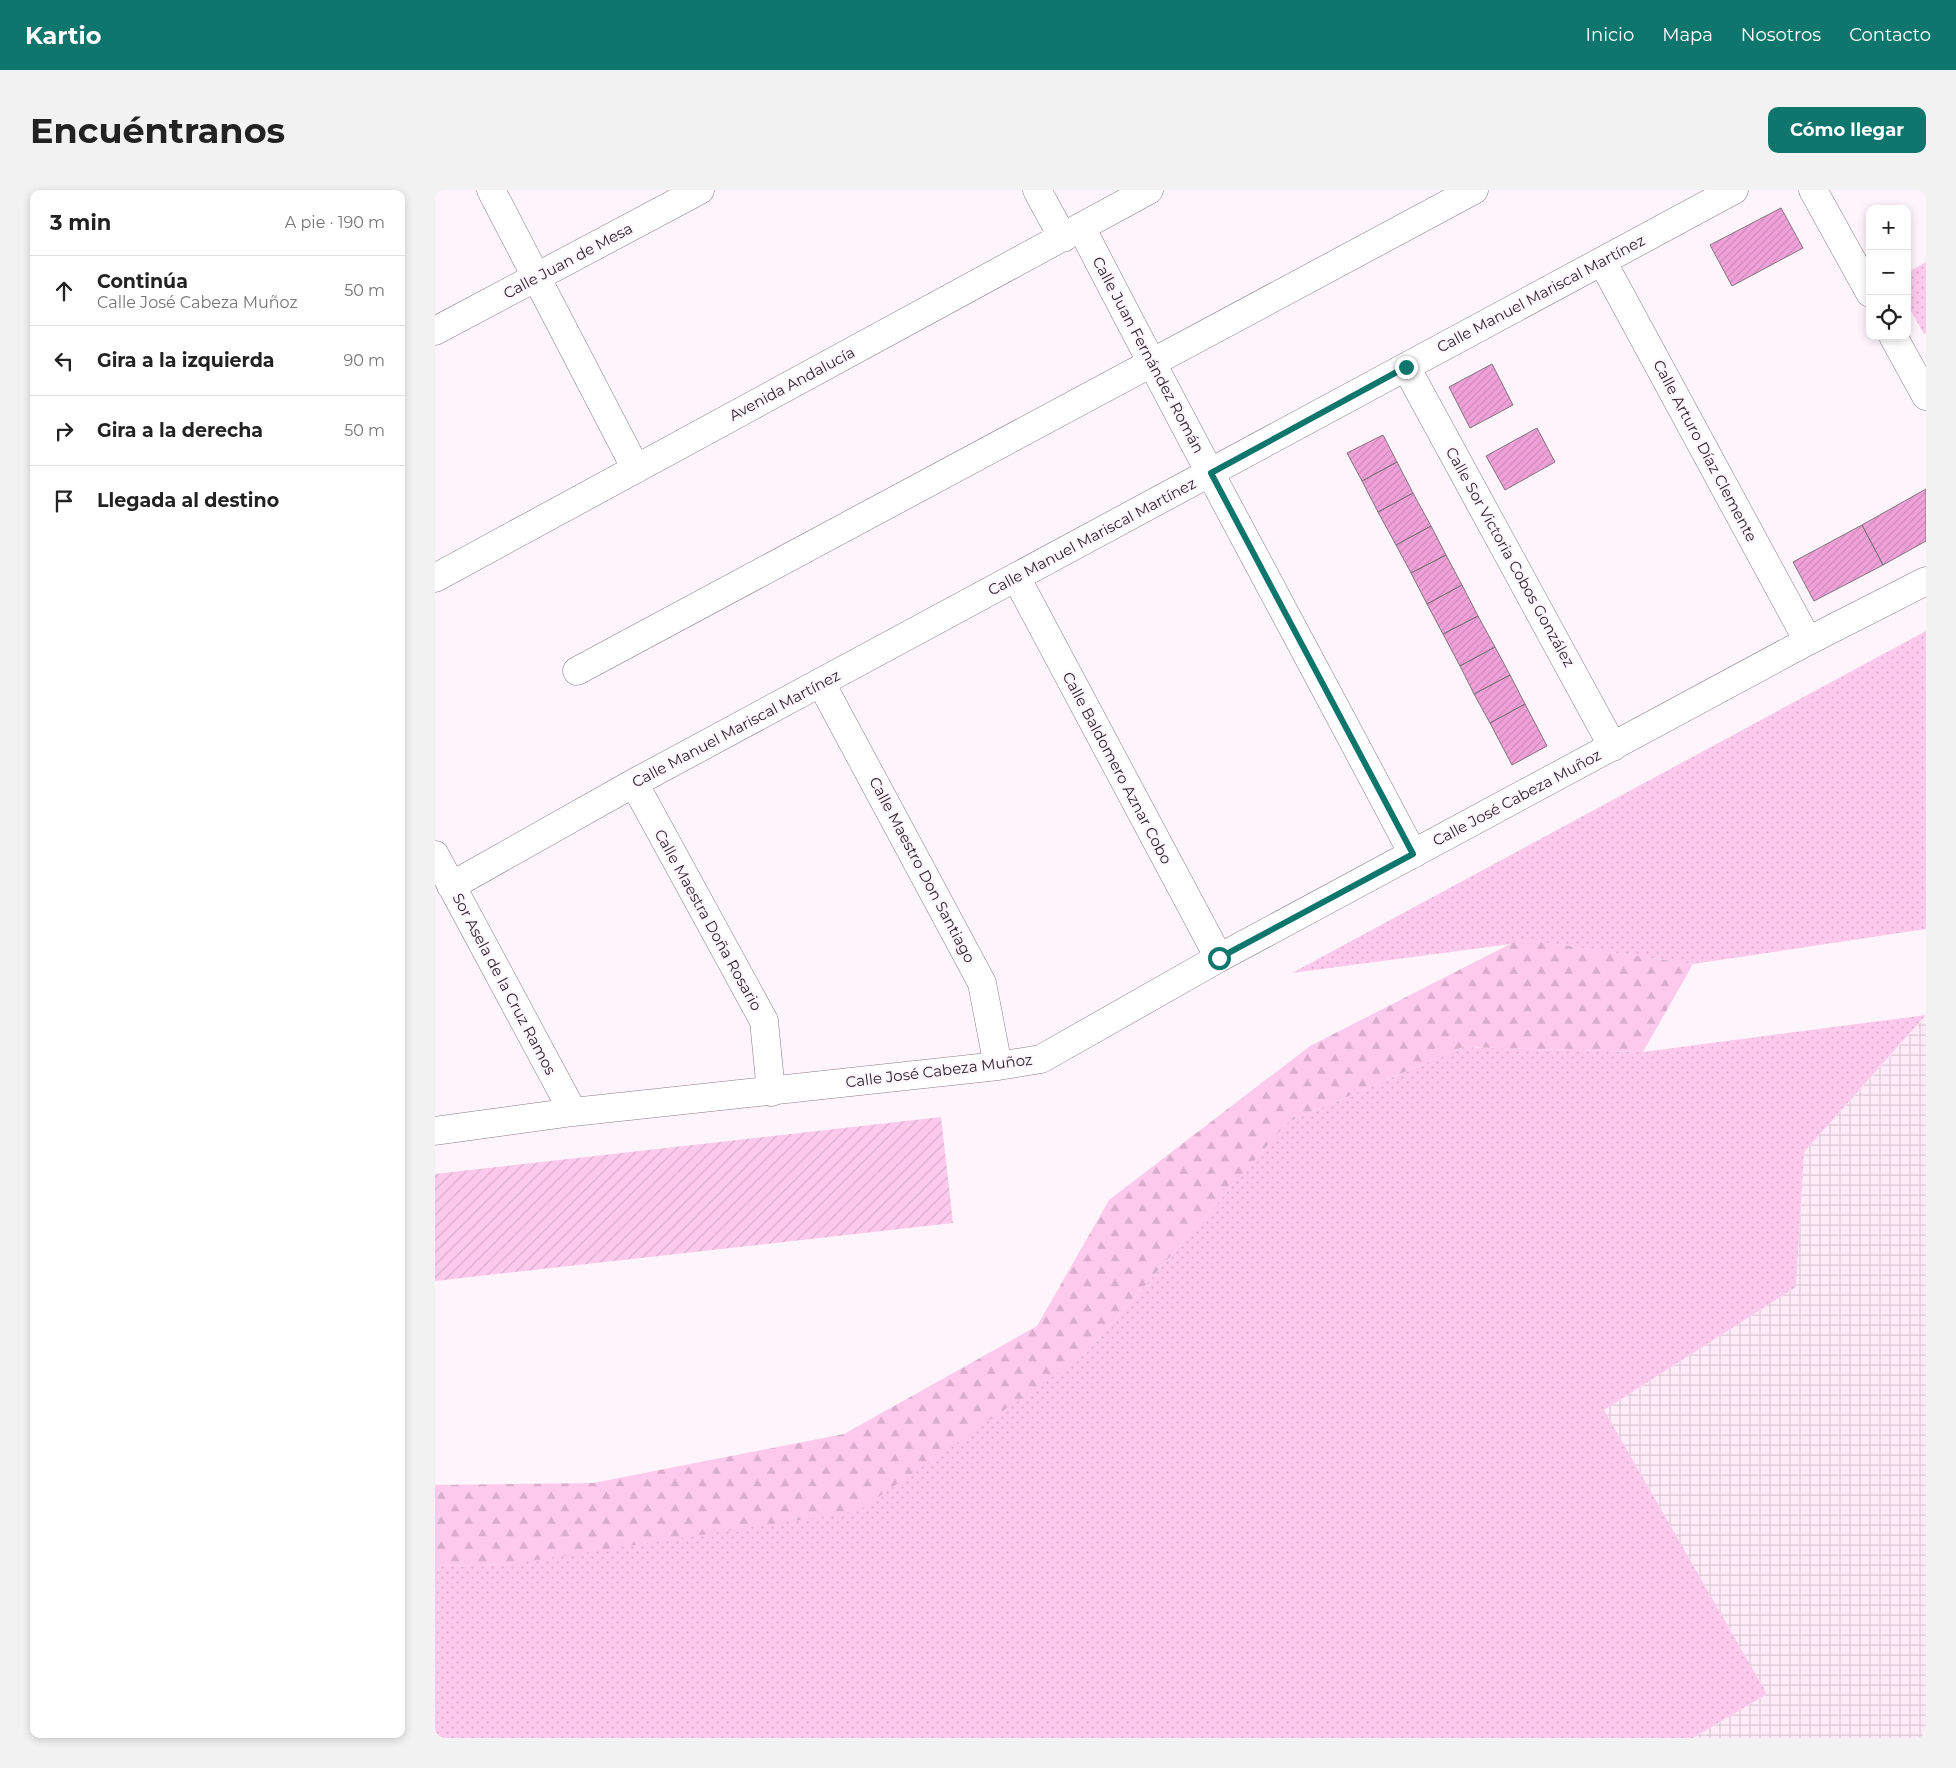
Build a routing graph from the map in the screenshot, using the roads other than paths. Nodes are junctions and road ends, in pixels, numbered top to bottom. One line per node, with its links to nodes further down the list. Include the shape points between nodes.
1 (491, 190): 10 (street)
2 (700, 190): 10 (street, Calle Juan de Mesa)
3 (1037, 190): 8 (street, Calle Juan Fernández Román)
4 (1149, 190): 8 (street, Avenida Andalucía)
5 (1473, 190): 14 (street)
6 (1734, 190): 9 (street, Calle Manuel Mariscal Martínez)
7 (1813, 190): 11 (street)
8 (1072, 232): 14 (street, Calle Juan Fernández Román); 17 (street, Avenida Andalucía)
9 (1602, 261): 15 (street, Calle Manuel Mariscal Martínez); 22 (street, Calle Arturo Díaz Clemente)
10 (536, 278): 12 (street, Calle Juan de Mesa); 17 (street)
11 (1866, 286)
12 (435, 331)
13 (1895, 340): 16 (street)
14 (1151, 363): 18 (street, Calle Juan Fernández Román); 23 (street)
15 (1406, 367): 18 (street, Calle Manuel Mariscal Martínez); 25 (street, Calle Sor Victoria Cobos González)
16 (1926, 396)
17 (636, 469): 20 (street, Avenida Andalucía)
18 (1211, 473): 19 (street, Calle Manuel Mariscal Martínez); 27 (street, Calle Juan Fernández Román)
19 (1016, 577): 24 (street, Calle Manuel Mariscal Martínez); 30 (street, Calle Baldomero Aznar Cobo)
20 (435, 578)
21 (1926, 581): 22 (street, Calle José Cabeza Muñoz)
22 (1808, 641): 25 (street, Calle José Cabeza Muñoz)
23 (577, 671)
24 (821, 683): 26 (street, Calle Manuel Mariscal Martínez); 31 (street, Calle Maestro Don Santiago, via 982,983)
25 (1613, 747): 27 (street, Calle José Cabeza Muñoz)
26 (634, 783): 29 (street, Calle Manuel Mariscal Martínez); 32 (street, Calle Maestra Doña Rosario, via 764,1021)
27 (1413, 854): 30 (street, Calle José Cabeza Muñoz)
28 (435, 856): 29 (street, Sor Asela de la Cruz Ramos)
29 (451, 886): 33 (street, Sor Asela de la Cruz Ramos)
30 (1219, 958): 31 (street, Calle José Cabeza Muñoz, via 1041,1059)
31 (998, 1066): 32 (street, Calle José Cabeza Muñoz)
32 (771, 1092): 33 (street, Calle José Cabeza Muñoz)
33 (573, 1112): 34 (street, Calle José Cabeza Muñoz)
34 (435, 1131)

